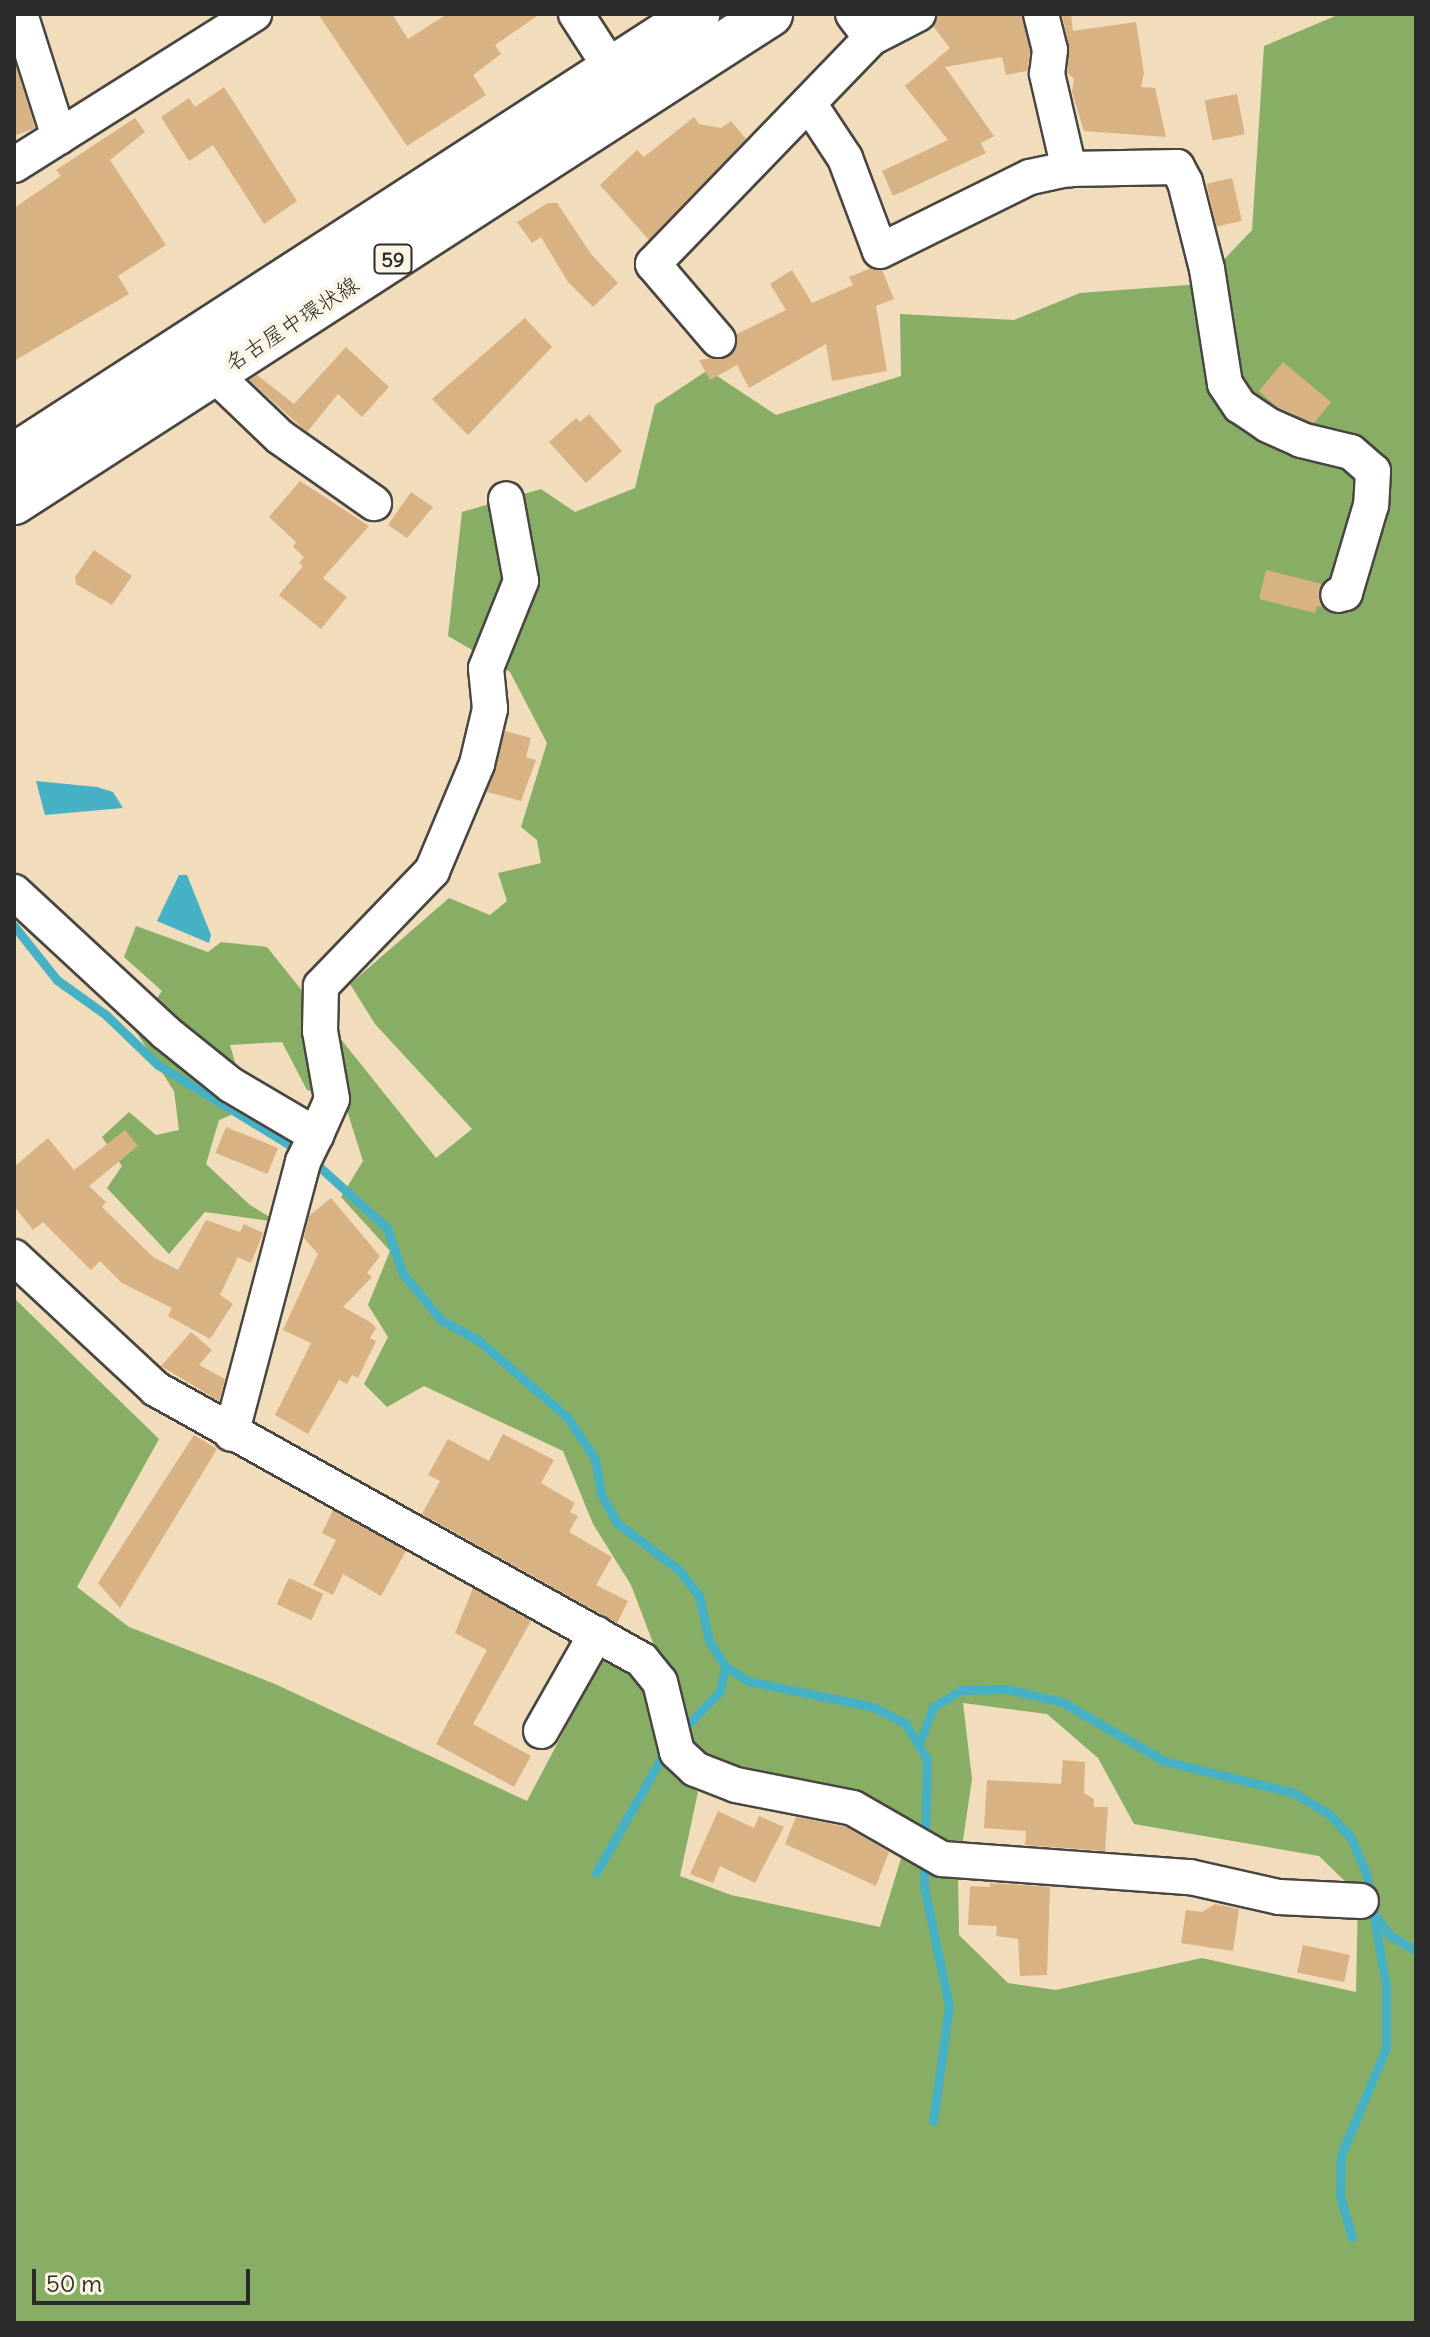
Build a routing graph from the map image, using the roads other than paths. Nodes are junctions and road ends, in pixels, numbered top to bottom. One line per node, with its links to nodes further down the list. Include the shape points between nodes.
1 (20, 14): 11 (street)
2 (254, 14): 11 (street)
3 (576, 14): 9 (street)
4 (697, 14): 9 (main road, 名古屋中環状線 / 59)
5 (770, 14): 15 (main road, 名古屋中環状線 / 59)
6 (918, 14): 8 (street)
7 (1041, 14): 13 (street, via 1050,50 1047,74)
8 (862, 26): 10 (street)
9 (611, 68): 16 (main road, 名古屋中環状線 / 59)
10 (810, 105): 13 (street, via 845,158 880,251 1030,177); 14 (street, via 653,264)
11 (59, 137): 12 (street)
12 (14, 165)
13 (1069, 169): 20 (street, via 1177,167 1207,269 1225,384 1240,406 1268,425 1301,440 1351,452 1373,471 1371,505 1345,593)
14 (718, 340)
15 (214, 374): 18 (main road, 名古屋中環状線 / 59); 19 (street, via 280,437)
16 (14, 456)
17 (506, 499): 22 (street, via 521,581 486,668 490,709 477,764 432,871 321,986 320,1031 332,1099)
18 (14, 502)
19 (374, 503)
20 (1338, 595)
21 (14, 892): 22 (street, via 165,1032 231,1085)
22 (316, 1135): 24 (street, via 303,1162)
23 (14, 1257): 24 (street, via 156,1389)
24 (231, 1434): 25 (street)
25 (596, 1634): 26 (street); 27 (street, via 642,1660 660,1682 677,1752 695,1769 736,1785 853,1808 942,1859 1190,1877 1279,1897)
26 (541, 1731)
27 (1361, 1901)

